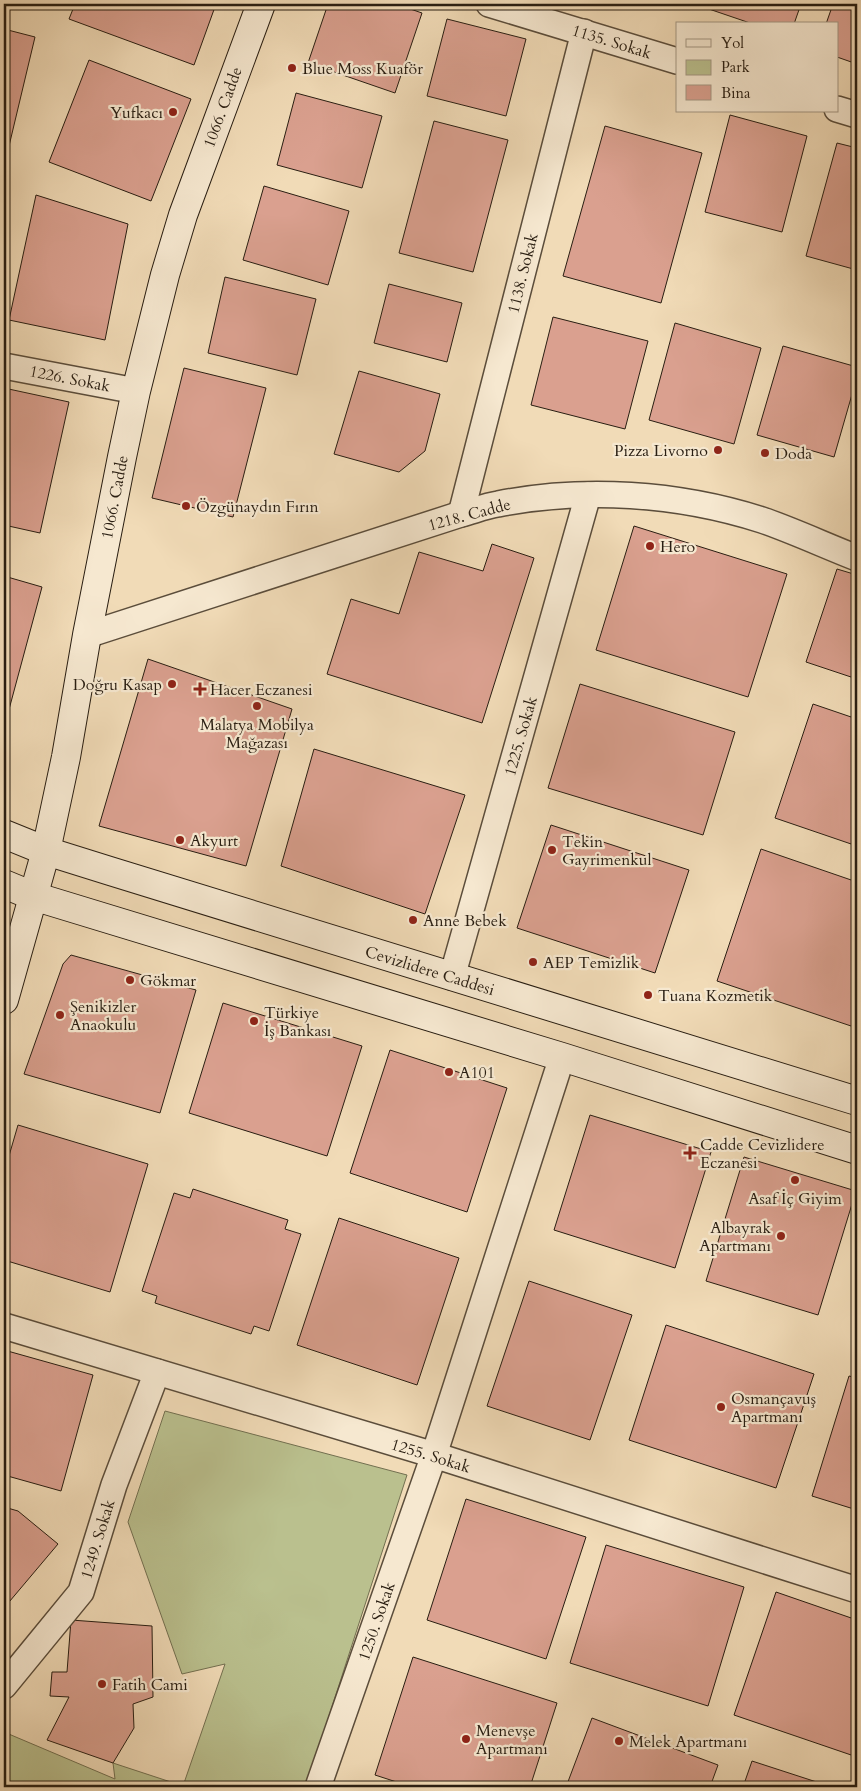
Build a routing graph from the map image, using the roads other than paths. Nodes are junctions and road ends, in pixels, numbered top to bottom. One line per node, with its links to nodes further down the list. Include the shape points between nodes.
1 (261, 4): 8 (main road, 1066. Cadde, via 183,215)
2 (489, 4): 3 (street, 1135. Sokak)
3 (584, 32): 4 (street, 1135. Sokak); 10 (street, 1138. Sokak)
4 (676, 61)
5 (838, 109): 6 (street)
6 (857, 115)
7 (4, 366): 8 (street, 1226. Sokak)
8 (136, 391): 12 (main road, 1066. Cadde)
9 (588, 495): 10 (street, 1218. Cadde, via 496,504); 11 (street, 1218. Cadde, via 670,499 713,507 762,520); 17 (street, 1225. Sokak)
10 (461, 514): 12 (street, 1218. Cadde)
11 (857, 558)
12 (88, 635): 14 (main road, 1066. Cadde)
13 (4, 834): 14 (main road, Cevizlidere Caddesi)
14 (46, 851): 16 (main road, 1066. Cadde); 17 (main road, Cevizlidere Caddesi)
15 (4, 884): 16 (main road)
16 (34, 896): 18 (main road, 1066. Cadde); 19 (main road)
17 (452, 977): 20 (main road, Cevizlidere Caddesi)
18 (4, 1000)
19 (562, 1057): 21 (main road); 24 (street, 1250. Sokak)
20 (857, 1101)
21 (857, 1150)
22 (4, 1326): 23 (street, 1255. Sokak)
23 (157, 1372): 24 (street, 1255. Sokak); 26 (street, 1249. Sokak, via 114,1485 81,1592)
24 (434, 1455): 25 (street, 1255. Sokak); 27 (street, 1250. Sokak)
25 (857, 1590)
26 (4, 1686)
27 (318, 1787)

